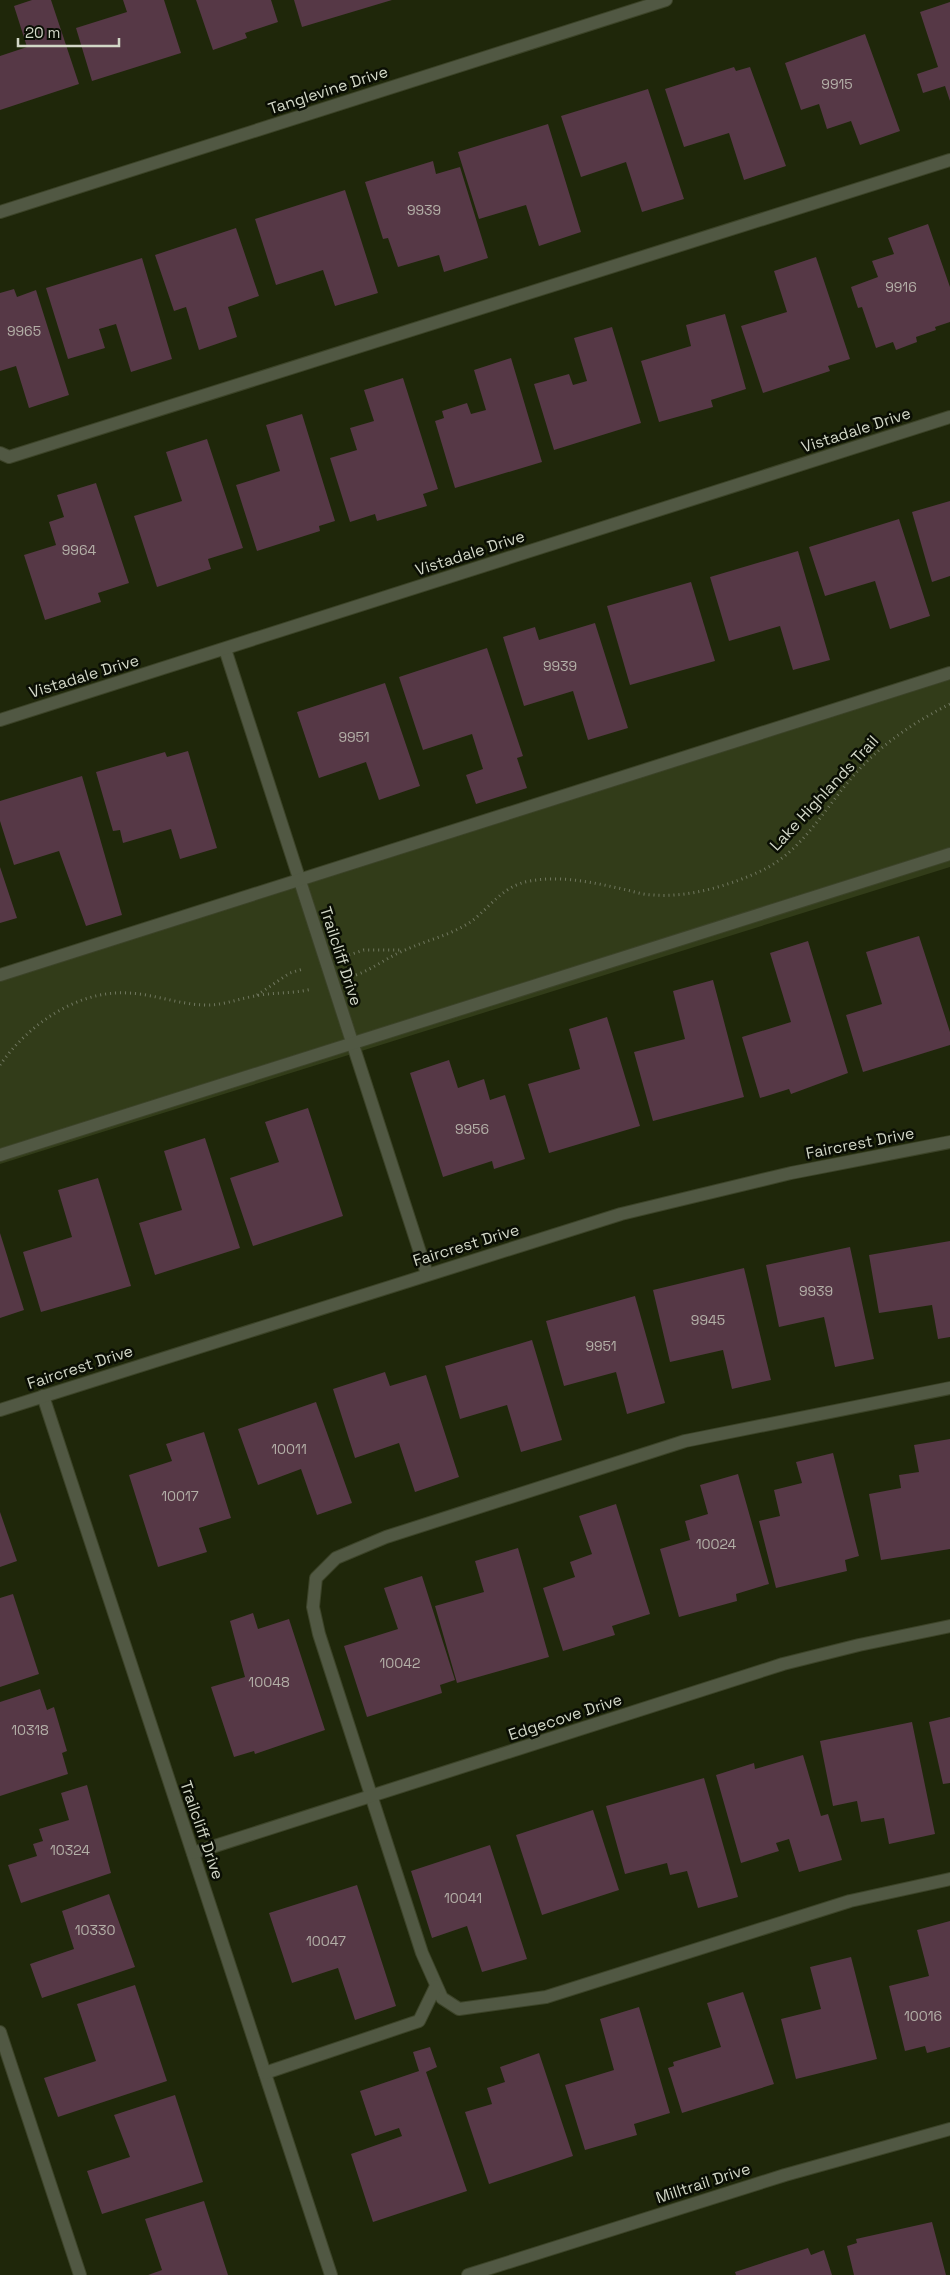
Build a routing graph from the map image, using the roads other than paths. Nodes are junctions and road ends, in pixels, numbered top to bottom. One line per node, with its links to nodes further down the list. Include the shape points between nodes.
1 (666, 0): 3 (street, Tanglevine Drive)
2 (950, 160): 5 (street, via 9,457)
3 (0, 212)
4 (950, 417): 6 (street, Vistadale Drive)
5 (0, 453)
6 (225, 649): 8 (street, Vistadale Drive); 10 (street, Trailcliff Drive)
7 (950, 673): 10 (street)
8 (0, 720)
9 (950, 854): 12 (street)
10 (299, 880): 11 (street); 12 (street, Trailcliff Drive)
11 (0, 975)
12 (353, 1043): 14 (street); 15 (street, Trailcliff Drive)
13 (950, 1142): 15 (street, Faircrest Drive, via 791,1173 620,1214)
14 (0, 1155)
15 (426, 1274): 17 (street, Faircrest Drive)
16 (950, 1388): 20 (street, via 685,1441 386,1537 336,1558 316,1578 313,1607)
17 (43, 1396): 18 (street, Faircrest Drive); 21 (street, Trailcliff Drive)
18 (0, 1410)
19 (950, 1626): 20 (street, Edgecove Drive, via 859,1644 783,1664)
20 (370, 1796): 21 (street, Edgecove Drive); 23 (street)
21 (193, 1853): 25 (street, Trailcliff Drive)
22 (950, 1879): 23 (street, via 850,1901 546,1997 458,2009 442,1998)
23 (436, 1986): 25 (street, via 418,2021)
24 (0, 2032): 27 (street)
25 (266, 2073): 28 (street, Trailcliff Drive)
26 (950, 2128): 29 (street, Milltrail Drive, via 785,2175)
27 (80, 2275)
28 (331, 2275)
29 (468, 2275)

